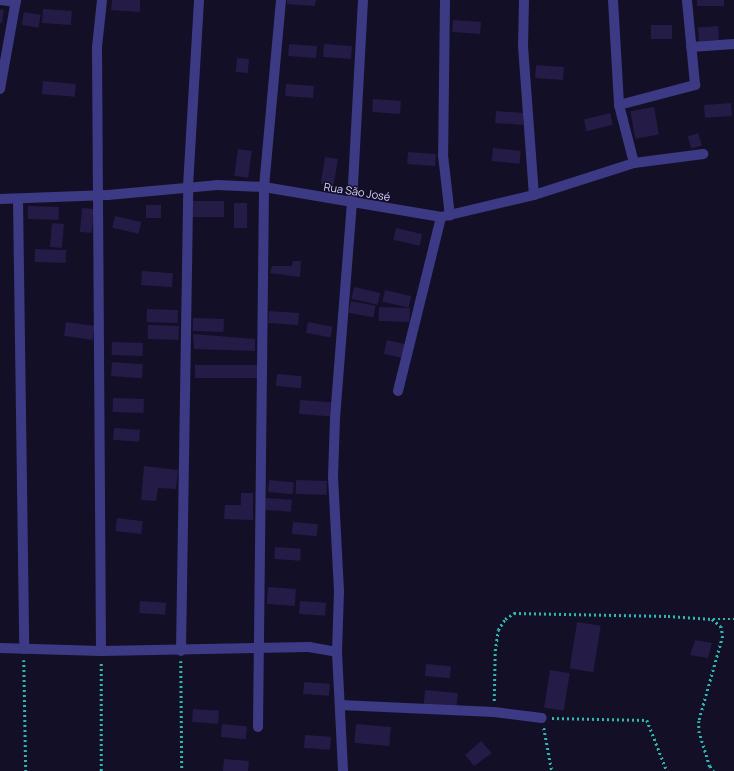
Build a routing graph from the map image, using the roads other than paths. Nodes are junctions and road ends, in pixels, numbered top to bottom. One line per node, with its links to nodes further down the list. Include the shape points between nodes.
1 (0, 0): 10 (street)
2 (102, 0): 20 (street, via 97,47)
3 (199, 0): 17 (street)
4 (281, 0): 18 (street)
5 (363, 0): 23 (street)
6 (445, 0): 24 (street, via 443,155)
7 (524, 0): 19 (street, via 522,46)
8 (613, 0): 14 (street)
9 (687, 0): 12 (street)
10 (16, 1): 13 (street)
11 (734, 44): 12 (street)
12 (691, 47): 14 (street, via 694,85)
13 (0, 89)
14 (619, 105): 16 (street)
15 (703, 154): 16 (street, Rua São José)
16 (634, 163): 19 (street, Rua São José)
17 (188, 186): 18 (street, Rua São José); 20 (street, Rua São José); 30 (street)
18 (264, 187): 23 (street, Rua São José); 27 (street)
19 (534, 195): 24 (street, Rua São José)
20 (100, 196): 22 (street, Rua São José); 29 (street)
21 (0, 199): 22 (street, Rua São José)
22 (18, 199): 28 (street)
23 (352, 203): 24 (street, Rua São José); 31 (street, via 334,425 333,478 339,591)
24 (446, 216): 25 (street)
25 (398, 391)
26 (0, 648): 28 (street)
27 (258, 648): 30 (street); 31 (street, via 309,647); 34 (street)
28 (24, 649): 29 (street)
29 (101, 651): 30 (street)
30 (181, 651)
31 (337, 652): 32 (street)
32 (340, 705): 33 (street, via 494,712); 35 (street)
33 (542, 718)
34 (258, 727)
35 (343, 771)

